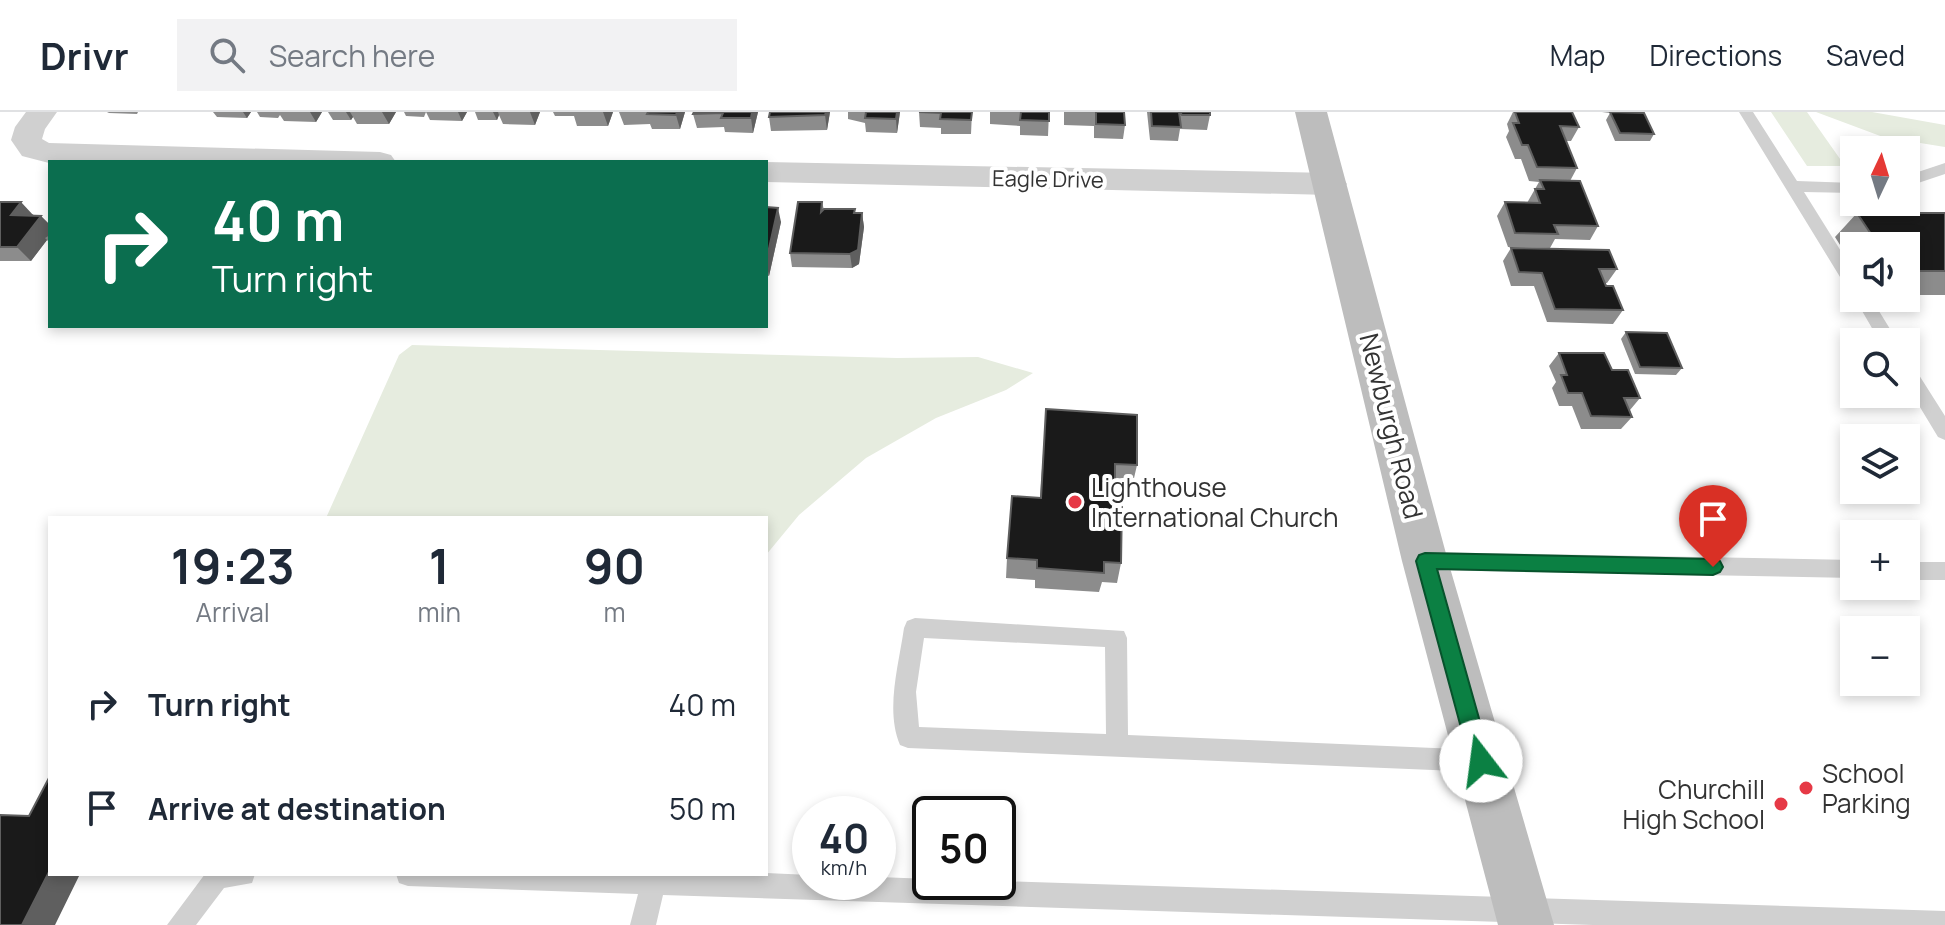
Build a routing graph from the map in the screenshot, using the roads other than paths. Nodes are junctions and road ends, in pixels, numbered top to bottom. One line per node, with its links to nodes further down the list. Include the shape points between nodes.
1 (42, 112): 4 (street, via 26,140 33,149 49,153)
2 (1311, 112): 8 (main road, Newburgh Road)
3 (1746, 112): 9 (lane)
4 (306, 160)
5 (1945, 168): 7 (lane)
6 (768, 172): 8 (street, Eagle Drive)
7 (1920, 177)
8 (1331, 184): 14 (main road, Newburgh Road)
9 (1792, 186): 10 (lane); 11 (lane)
10 (1840, 188)
11 (1840, 263)
12 (1920, 392): 13 (lane)
13 (1945, 432)
14 (1425, 561): 15 (lane); 19 (main road, Newburgh Road)
15 (1840, 569)
16 (1920, 571): 17 (lane)
17 (1945, 571)
18 (1117, 747): 18 (lane, via 908,737 905,692 915,628 1116,638); 19 (lane)
19 (1481, 761): 23 (main road, Newburgh Road)
20 (226, 876): 25 (lane, via 218,877)
21 (462, 876): 22 (lane)
22 (653, 883): 23 (lane); 26 (lane)
23 (1524, 919): 24 (lane)
24 (1945, 924)
25 (180, 925)
26 (643, 925)

